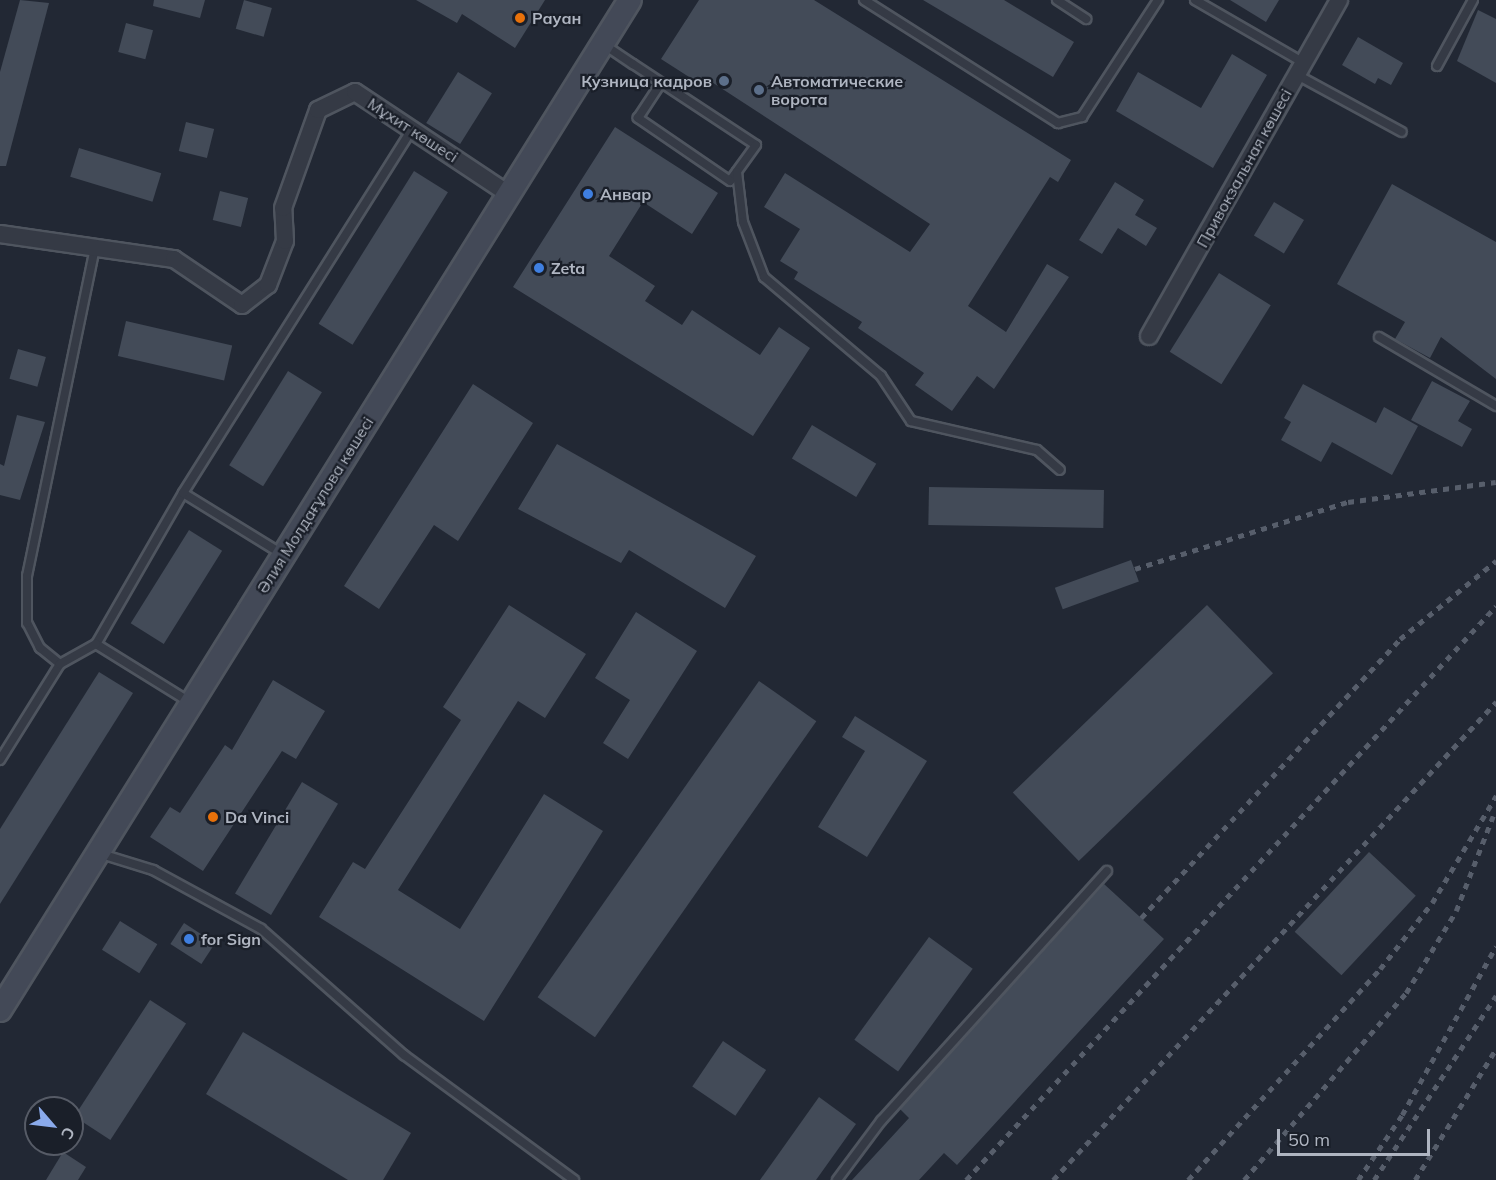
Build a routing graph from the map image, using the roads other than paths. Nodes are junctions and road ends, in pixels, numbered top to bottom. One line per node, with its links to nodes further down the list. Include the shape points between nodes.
1 (630, 0): 9 (main road, Әлия Молдағұлова көшесі)
2 (864, 0): 4 (lane, via 1058,123 1082,117)
3 (1057, 0): 8 (lane)
4 (1158, 0)
5 (1195, 0): 11 (lane)
6 (1339, 0): 11 (street, Привокзальная көшесі)
7 (1473, 0): 10 (lane)
8 (1086, 19)
9 (602, 44): 12 (lane); 16 (main road, Әлия Молдағұлова көшесі)
10 (1437, 66)
11 (1301, 69): 14 (lane); 19 (street, Привокзальная көшесі)
12 (661, 83): 15 (lane, via 756,145); 15 (lane, via 638,118 730,181)
13 (412, 130): 16 (street, Мұхит көшесі); 18 (street, Мұхит көшесі, via 355,92 318,110 282,208 285,241 268,285 242,305 174,259); 23 (lane)
14 (1402, 132)
15 (736, 172): 22 (lane, via 743,222 765,277 881,376 910,421 1037,450)
16 (510, 195): 24 (main road, Әлия Молдағұлова көшесі)
17 (0, 234): 18 (street, Мұхит көшесі)
18 (95, 249): 26 (lane, via 27,576 27,623 40,648)
19 (1149, 336)
20 (1379, 337): 21 (lane)
21 (1496, 406)
22 (1060, 470)
23 (183, 493): 24 (lane); 25 (lane)
24 (284, 555): 27 (main road, Әлия Молдағұлова көшесі)
25 (96, 644): 26 (lane); 27 (lane)
26 (60, 664): 28 (lane)
27 (191, 704): 29 (main road, Әлия Молдағұлова көшесі)
28 (0, 760)
29 (98, 853): 31 (main road, Әлия Молдағұлова көшесі); 32 (lane, via 153,870 261,929 404,1055)
30 (1107, 871): 33 (lane, via 881,1121)
31 (3, 999)
32 (574, 1180)
33 (837, 1180)

